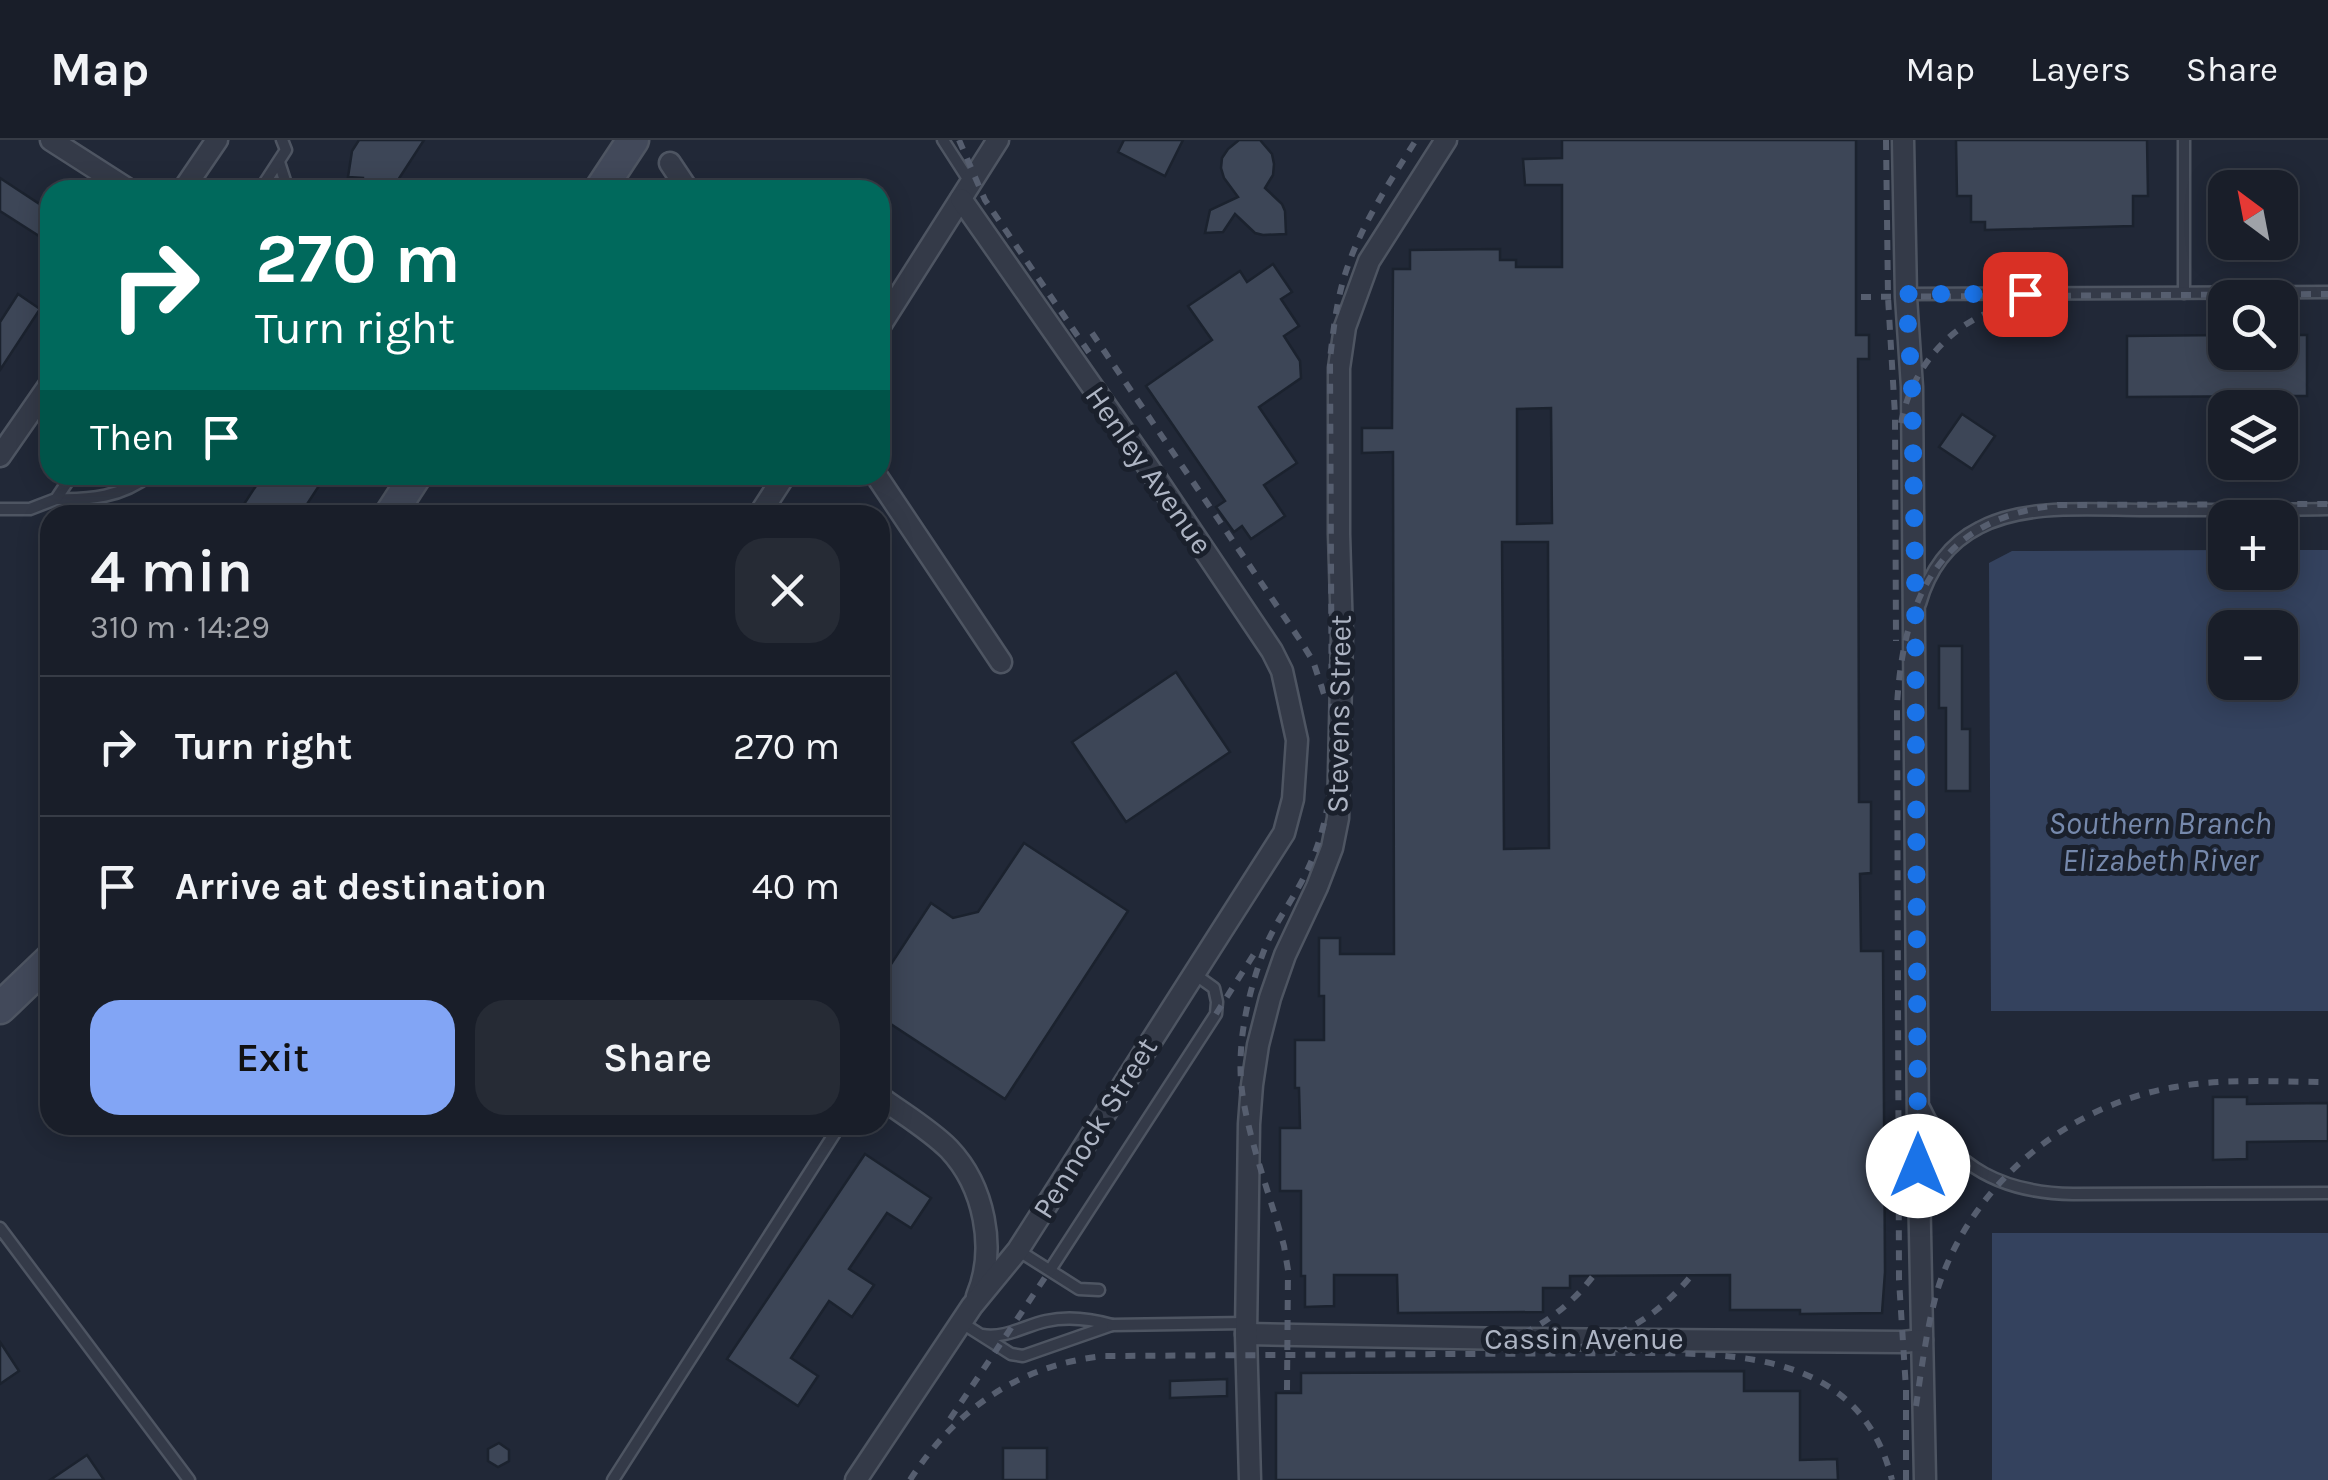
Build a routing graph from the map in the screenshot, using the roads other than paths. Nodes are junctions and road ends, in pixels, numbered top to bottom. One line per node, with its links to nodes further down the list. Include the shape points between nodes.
1 (51, 140): 12 (street)
2 (217, 140): 13 (street)
3 (282, 140): 10 (lane, via 286,150)
4 (632, 140): 16 (main road)
5 (943, 140): 18 (lane)
6 (998, 140): 18 (street)
7 (1446, 140): 49 (street, Stevens Street, via 1369,261 1345,326 1339,368 1338,818 1258,1045 1249,1124)
8 (1903, 140): 21 (street)
9 (2184, 140): 20 (lane)
10 (279, 162): 14 (lane); 15 (lane)
11 (670, 162): 17 (street)
12 (113, 180)
13 (190, 180)
14 (267, 180)
15 (285, 180)
16 (606, 180)
17 (682, 180)
18 (966, 191): 22 (street); 35 (street, Henley Avenue, via 1272,651 1294,718)
19 (2328, 292): 20 (lane)
20 (2184, 293): 21 (lane)
21 (1906, 294): 33 (street)
22 (890, 310)
23 (40, 398): 24 (street)
24 (0, 456)
25 (65, 485): 28 (lane)
26 (135, 485): 28 (lane, via 90,500)
27 (883, 485): 34 (street)
28 (56, 499): 30 (lane)
29 (40, 505): 32 (lane)
30 (40, 505)
31 (2328, 509): 33 (lane, via 2054,510 1998,520 1961,539 1936,566 1922,596)
32 (0, 510)
33 (1915, 650): 39 (street)
34 (1000, 662)
35 (1298, 758): 37 (street, Pennock Street, via 1284,832)
36 (40, 970): 38 (main road)
37 (1194, 973): 44 (street, Pennock Street); 45 (lane, via 1214,988 1216,1014)
38 (0, 1008)
39 (1918, 1083): 42 (lane, via 1924,1108 1950,1147 1978,1170 2024,1190); 51 (street)
40 (890, 1104): 47 (street, via 958,1160 982,1211 983,1276)
41 (834, 1135): 53 (lane)
42 (2328, 1193)
43 (0, 1228): 52 (lane)
44 (1018, 1250): 45 (lane); 47 (street, Pennock Street)
45 (1050, 1270): 46 (lane, via 1079,1289)
46 (1099, 1290)
47 (967, 1315): 50 (lane); 54 (street, Pennock Street)
48 (1112, 1326): 49 (lane); 50 (lane, via 1055,1320); 50 (lane, via 1023,1356)
49 (1247, 1329): 51 (street, Cassin Avenue, via 1512,1340); 55 (street, Stevens Street)
50 (982, 1335)
51 (1922, 1340): 56 (street)
52 (189, 1480)
53 (612, 1480)
54 (856, 1480)
55 (1250, 1480)
56 (1926, 1480)

